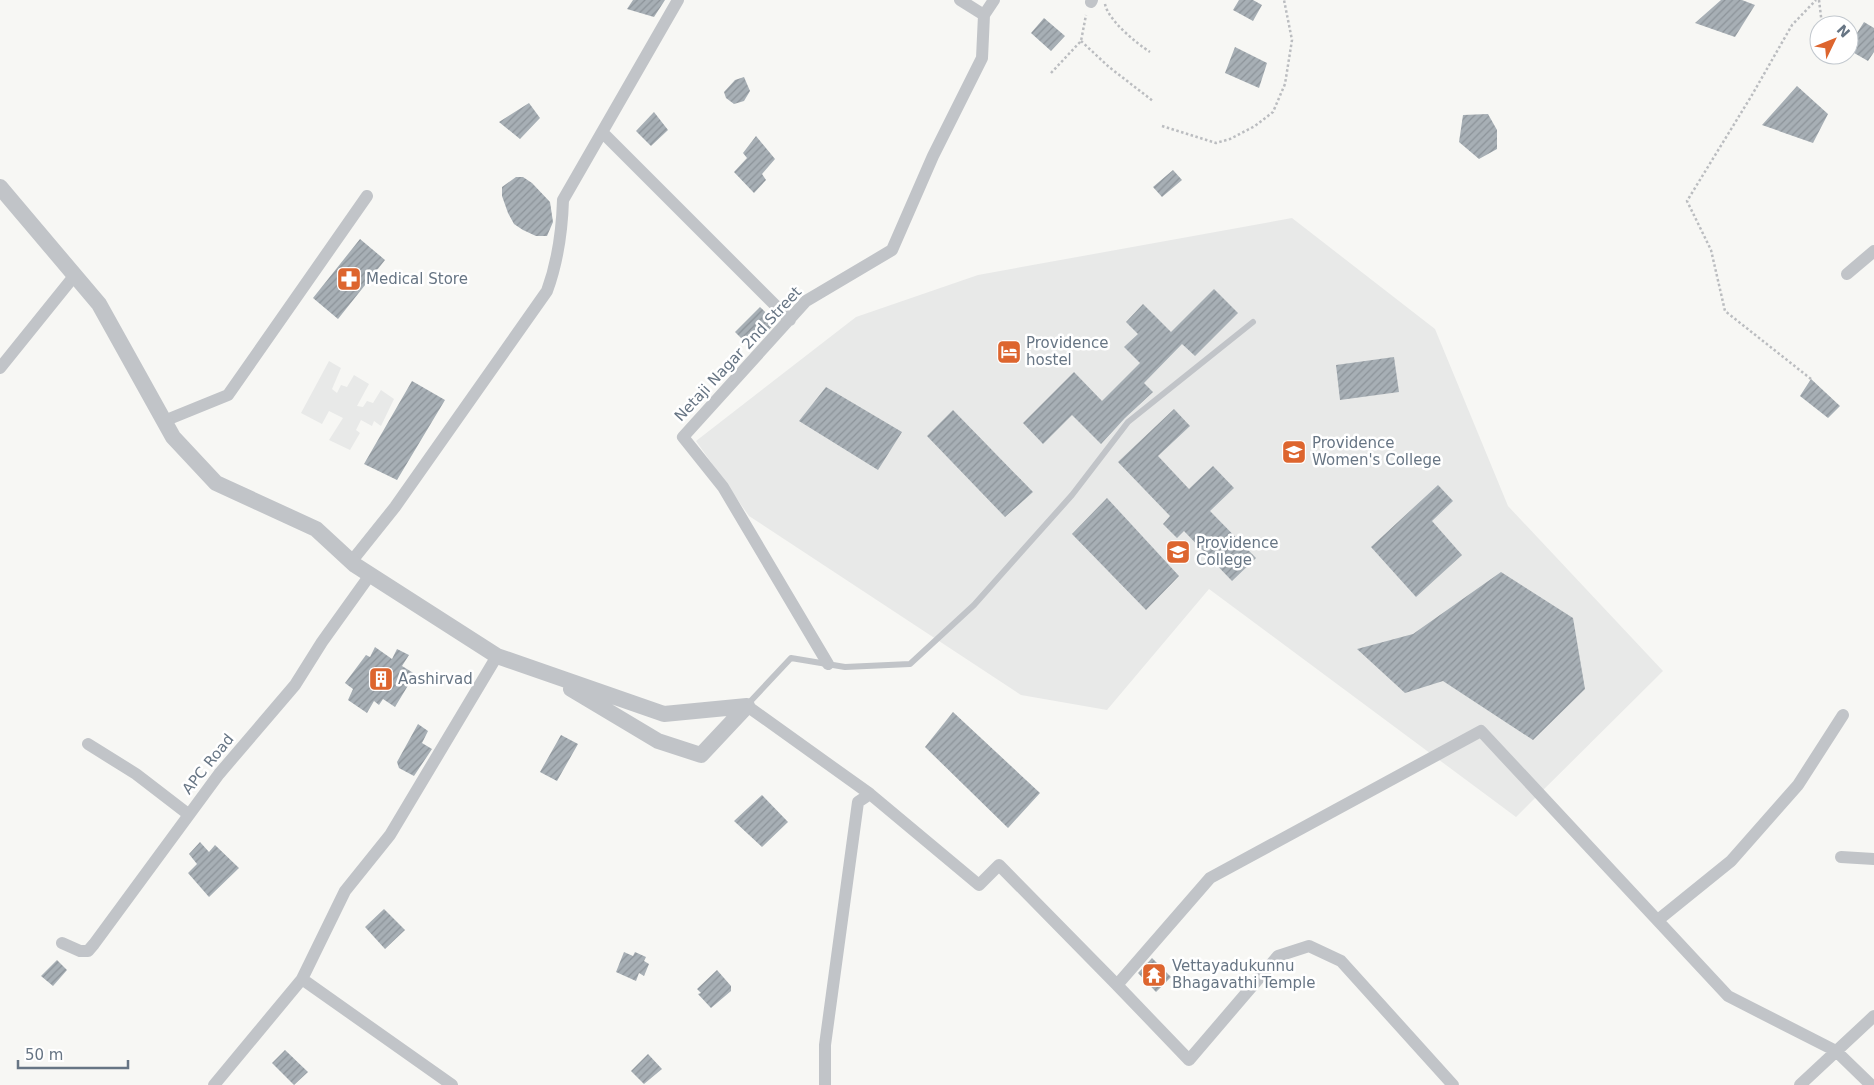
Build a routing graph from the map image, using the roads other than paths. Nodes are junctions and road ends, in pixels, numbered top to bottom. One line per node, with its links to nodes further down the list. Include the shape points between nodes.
1 (678, 0): 5 (street)
2 (960, 0): 4 (street)
3 (994, 0): 4 (street)
4 (984, 15): 11 (street, Netaji Nagar 2nd Street, via 982,58 892,250 806,301)
5 (603, 133): 11 (street); 15 (street, via 563,200 561,236 547,290 395,507)
6 (0, 187): 10 (street)
7 (367, 196): 14 (street, via 228,395)
8 (1874, 250): 9 (street)
9 (1847, 274)
10 (75, 275): 13 (street); 14 (street, via 99,304)
11 (790, 320): 18 (street, Netaji Nagar 2nd Street, via 683,437 723,487)
12 (1253, 322): 18 (lane, via 1128,422 1072,495 974,605 910,664)
13 (0, 368)
14 (164, 421): 15 (street, via 173,437 216,483 316,529)
15 (351, 562): 16 (street)
16 (370, 576): 17 (street); 24 (street, APC Road, via 295,685)
17 (497, 656): 19 (street); 29 (street, via 390,835 345,891)
18 (828, 664): 20 (lane, via 791,658)
19 (548, 674): 20 (street, via 664,714); 20 (street, via 658,741 701,755)
20 (747, 706): 23 (street)
21 (1842, 716): 27 (street, via 1798,786 1731,861)
22 (88, 744): 24 (street, via 136,774)
23 (870, 794): 30 (street, via 979,885 999,865); 35 (street, via 858,802 825,1045)
24 (188, 814): 28 (street, APC Road, via 88,952)
25 (1841, 858): 26 (street)
26 (1874, 859)
27 (1658, 920): 30 (street, via 1481,731 1210,878); 32 (street, via 1728,996)
28 (62, 942)
29 (302, 979): 33 (street); 34 (street)
30 (1117, 985): 36 (street, via 1189,1060 1278,956 1309,946 1340,961)
31 (1874, 1016): 32 (street)
32 (1836, 1051): 37 (street); 38 (street)
33 (214, 1085)
34 (452, 1085)
35 (825, 1085)
36 (1453, 1085)
37 (1800, 1085)
38 (1871, 1085)

